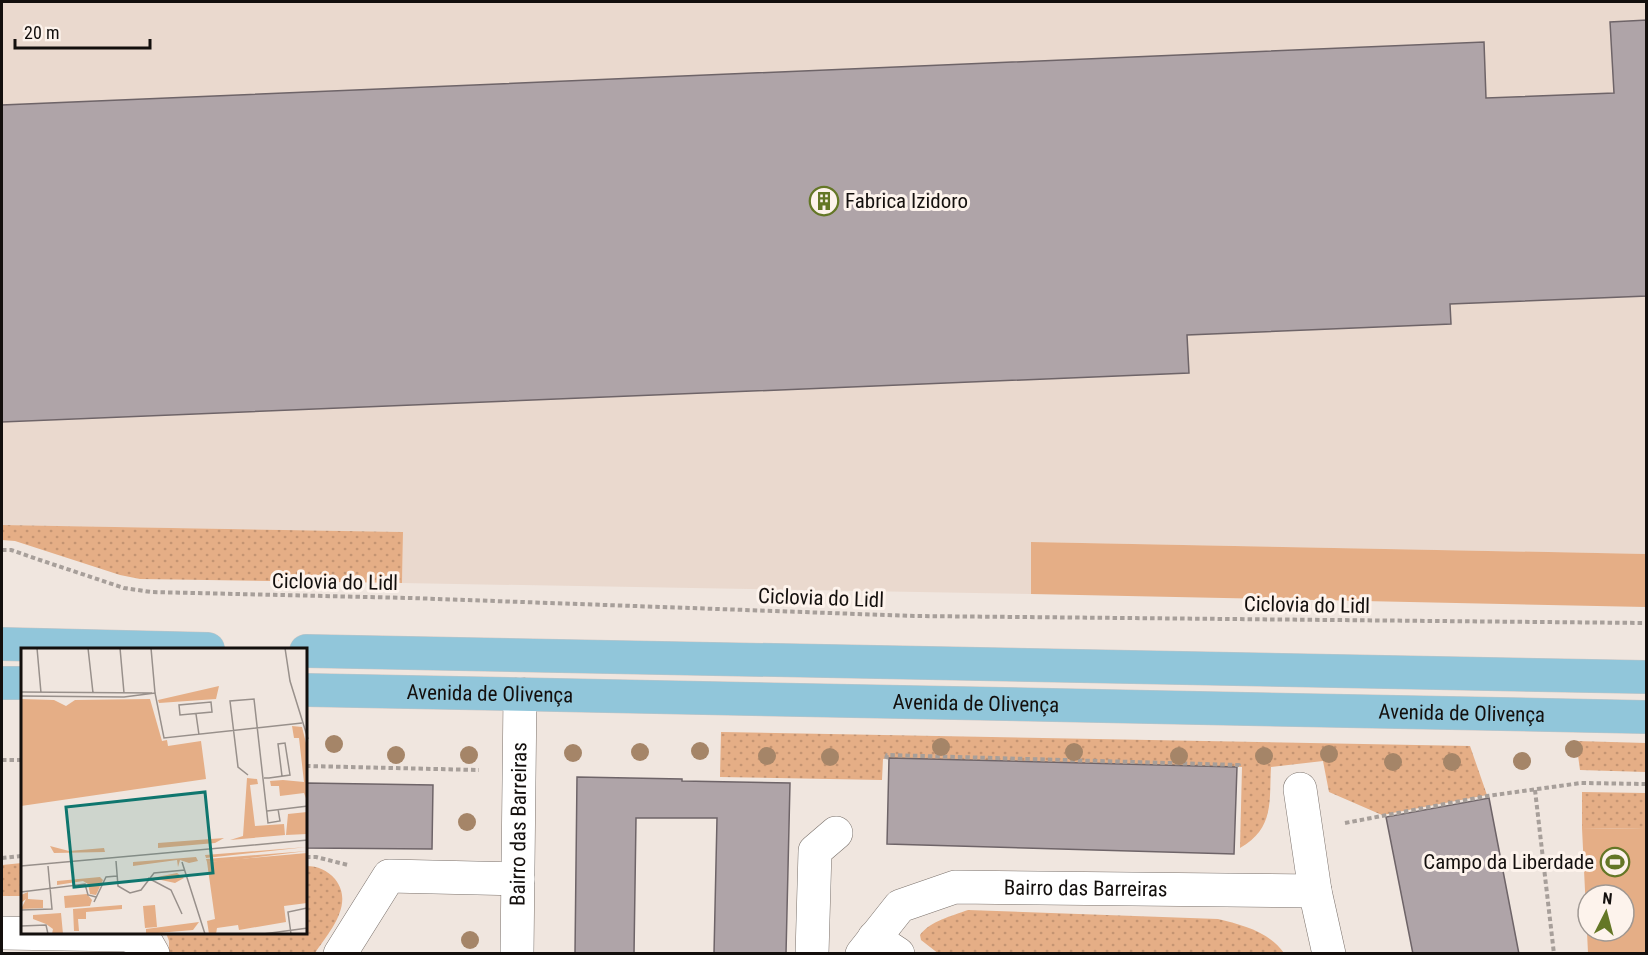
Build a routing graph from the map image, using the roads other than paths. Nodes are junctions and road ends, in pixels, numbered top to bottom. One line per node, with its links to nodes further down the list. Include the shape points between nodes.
1 (2, 644): 2 (main road)
2 (167, 648)
3 (308, 651): 4 (main road, Avenida de Olivença)
4 (1647, 677)
5 (2, 682): 6 (main road)
6 (21, 683)
7 (308, 690): 8 (main road, Avenida de Olivença)
8 (520, 694): 9 (main road, Avenida de Olivença); 12 (street, Bairro das Barreiras)
9 (1647, 717)
10 (1300, 789): 13 (street)
11 (836, 833): 21 (street, via 814,851)
12 (518, 879): 19 (street, via 389,876); 20 (street, Bairro das Barreiras)
13 (1315, 891): 17 (street, Bairro das Barreiras, via 955,887 900,906); 22 (street)
14 (2, 933): 15 (street)
15 (21, 933)
16 (126, 934): 18 (street, via 145,940)
17 (878, 948)
18 (153, 954)
19 (340, 954)
20 (517, 954)
21 (812, 954)
22 (1329, 954)

